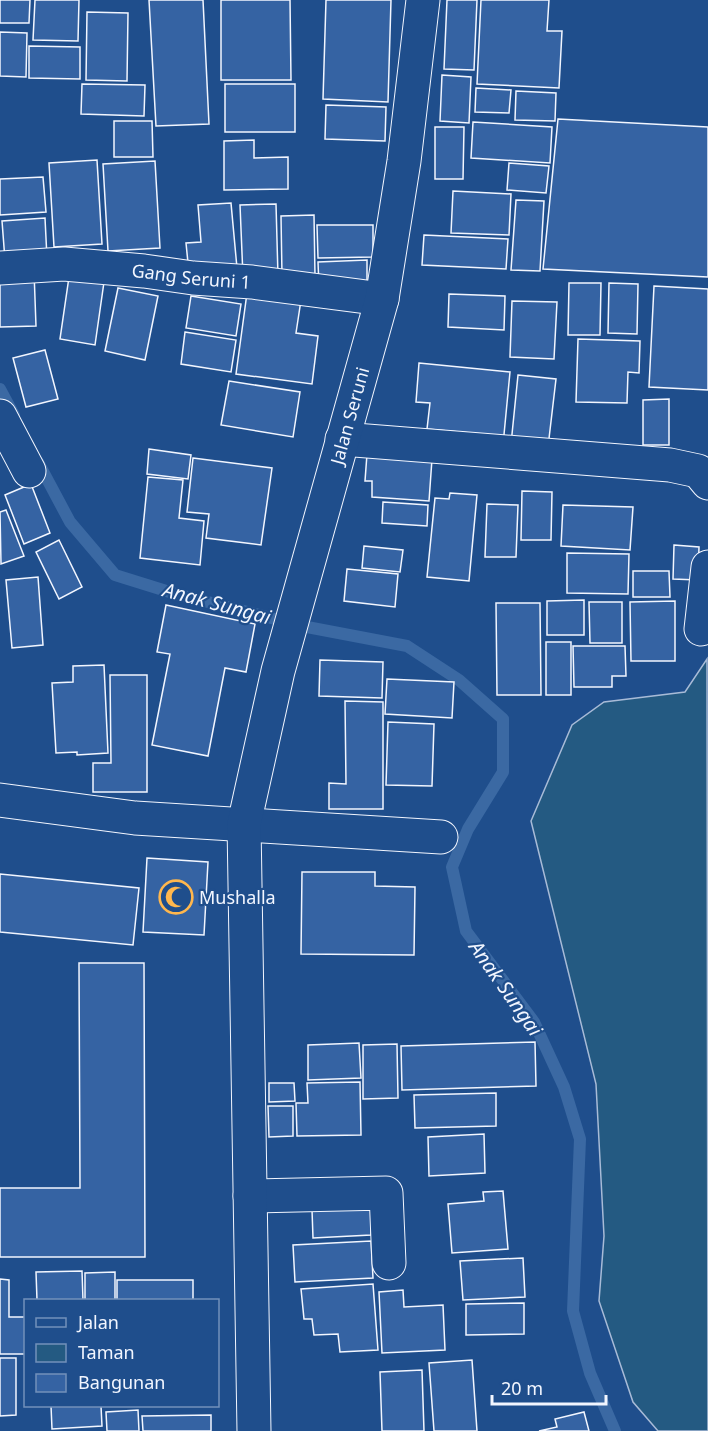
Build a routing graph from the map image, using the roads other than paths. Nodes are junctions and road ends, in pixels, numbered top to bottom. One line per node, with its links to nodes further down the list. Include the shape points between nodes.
1 (423, 0): 3 (street, Jalan Seruni, via 404,161)
2 (0, 268): 3 (street, Gang Seruni 1, via 64,264)
3 (382, 299): 5 (street, Jalan Seruni)
4 (0, 416): 6 (street)
5 (342, 439): 7 (street, via 670,465 698,471); 11 (street, Jalan Seruni, via 278,671)
6 (29, 471)
7 (708, 483)
8 (708, 567): 9 (street)
9 (701, 629)
10 (0, 800): 11 (street, via 135,818)
11 (244, 824): 12 (street); 13 (street, Jalan Seruni)
12 (441, 837)
13 (250, 1196): 14 (street, via 386,1193); 15 (street, Jalan Seruni)
14 (389, 1263)
15 (254, 1431)

